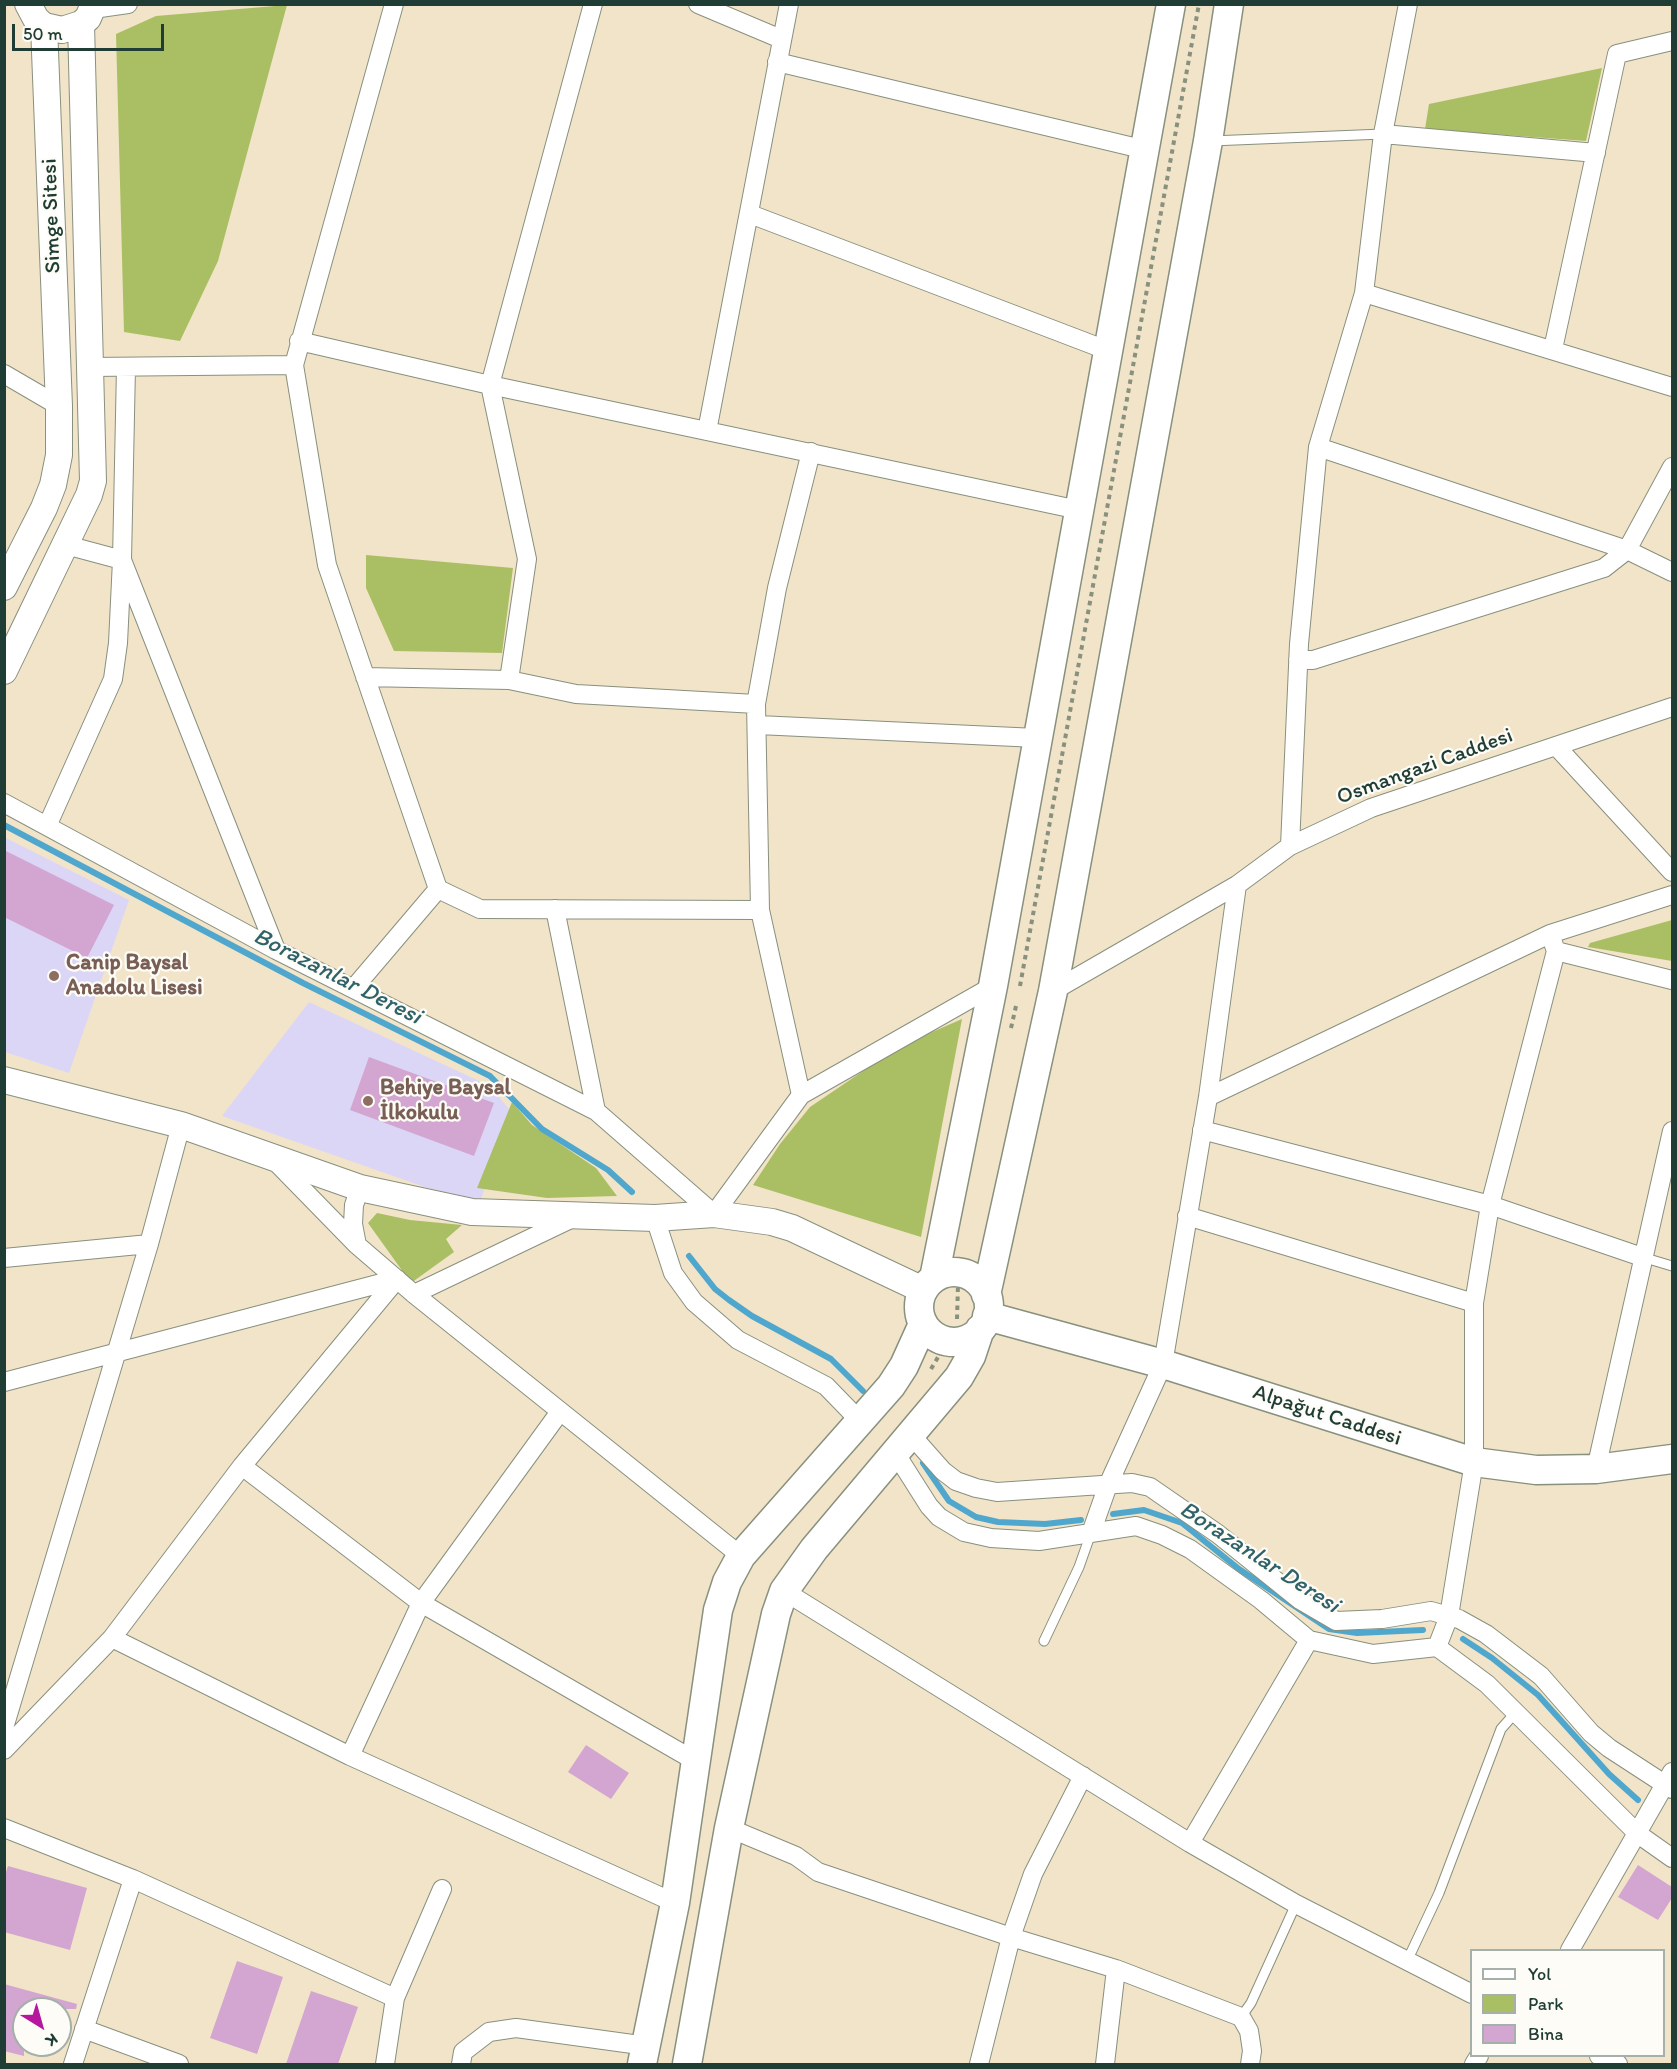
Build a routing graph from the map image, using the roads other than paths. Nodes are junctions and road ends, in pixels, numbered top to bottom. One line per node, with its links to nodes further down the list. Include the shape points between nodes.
1 (28, 4): 11 (main road)
2 (128, 4): 10 (street)
3 (394, 4): 21 (street)
4 (593, 4): 28 (street)
5 (698, 4): 12 (street)
6 (789, 4): 12 (street)
7 (1171, 4): 17 (main road)
8 (1229, 4): 16 (main road)
9 (1408, 4): 15 (street)
10 (90, 13): 11 (main road, via 63,30); 25 (main road)
11 (44, 26): 30 (main road, Simge Sitesi)
12 (781, 39): 14 (street)
13 (1672, 41): 18 (street, via 1617,54)
14 (777, 62): 17 (street); 19 (street)
15 (1383, 134): 16 (lane); 18 (street); 20 (street)
16 (1208, 141): 64 (main road)
17 (1146, 150): 23 (main road)
18 (1596, 153): 22 (street)
19 (750, 214): 23 (street); 31 (street)
20 (1364, 293): 22 (street); 32 (street)
21 (299, 341): 24 (street); 28 (street)
22 (1552, 349): 29 (street)
23 (1109, 351): 35 (main road)
24 (294, 365): 26 (street); 43 (street, via 327,565)
25 (90, 367): 26 (street); 36 (main road, via 93,481)
26 (126, 367): 38 (street)
27 (4, 375): 30 (street)
28 (490, 385): 31 (street); 44 (street, via 527,560)
29 (1672, 387)
30 (59, 406): 40 (main road, Simge Sitesi, via 59,455 53,485)
31 (706, 431): 33 (street)
32 (1318, 447): 37 (street); 41 (street)
33 (811, 452): 35 (street); 45 (street, via 777,588)
34 (1672, 467): 37 (street)
35 (1079, 510): 48 (main road)
36 (66, 544): 38 (street); 42 (main road)
37 (1627, 550): 39 (street); 41 (street, via 1604,568 1313,660)
38 (122, 560): 51 (street, via 113,679); 60 (street)
39 (1672, 572)
40 (4, 587)
41 (1298, 660): 52 (street)
42 (4, 671)
43 (365, 677): 44 (street); 55 (street)
44 (509, 680): 45 (street, via 576,693)
45 (756, 704): 47 (street)
46 (1672, 707): 49 (street, Osmangazi Caddesi)
47 (758, 725): 48 (street); 58 (street)
48 (1037, 738): 62 (main road)
49 (1556, 746): 52 (street, Osmangazi Caddesi, via 1371,807); 53 (street)
50 (4, 803): 51 (street)
51 (48, 824): 60 (street)
52 (1290, 846): 54 (street, Osmangazi Caddesi)
53 (1672, 872)
54 (1237, 885): 64 (street, Osmangazi Caddesi); 67 (street)
55 (438, 889): 57 (street, via 480,909); 63 (street)
56 (1672, 895): 59 (street)
57 (555, 909): 58 (street); 68 (street)
58 (760, 910): 66 (street)
59 (1553, 943): 61 (street); 67 (street); 74 (street)
60 (276, 950): 63 (street)
61 (1672, 980)
62 (993, 986): 66 (street); 85 (main road)
63 (353, 989): 68 (street)
64 (1053, 991): 88 (main road)
65 (4, 1080): 69 (main road)
66 (801, 1095): 75 (street)
67 (1208, 1097): 70 (street)
68 (596, 1111): 75 (street)
69 (181, 1125): 72 (main road); 79 (street)
70 (1202, 1130): 74 (street); 76 (street)
71 (1672, 1131): 81 (street)
72 (273, 1158): 73 (main road); 80 (street)
73 (360, 1188): 77 (main road, via 472,1212); 80 (street, via 353,1224)
74 (1490, 1205): 81 (street); 87 (street)
75 (714, 1214): 78 (main road); 85 (main road, via 792,1228)
76 (1187, 1216): 87 (street); 91 (street)
77 (575, 1217): 78 (main road); 86 (street)
78 (655, 1218): 94 (street, via 673,1273 694,1302 738,1340 826,1386)
79 (149, 1244): 82 (street); 90 (street)
80 (357, 1245): 84 (street)
81 (1642, 1257): 83 (lane); 99 (street)
82 (4, 1258)
83 (1672, 1266)
84 (397, 1279): 86 (street); 90 (street); 98 (street)
85 (929, 1284): 88 (main road, via 952,1272 964,1273 975,1279); 89 (main road, via 919,1301)
86 (414, 1294): 93 (street)
87 (1474, 1303): 97 (street)
88 (984, 1313): 89 (main road, via 972,1336 951,1342 940,1339); 91 (main road, Alpağut Caddesi); 95 (main road, via 971,1356 959,1377)
89 (923, 1324): 94 (main road, via 891,1386)
90 (118, 1352): 92 (street); 111 (street)
91 (1163, 1364): 97 (main road, Alpağut Caddesi); 100 (street)
92 (4, 1383)
93 (559, 1413): 102 (street); 104 (street)
94 (859, 1420): 102 (main road)
95 (904, 1445): 100 (street, via 956,1481 976,1488 997,1492); 101 (street, via 929,1506 964,1532 1039,1541); 103 (main road)
96 (1672, 1459): 99 (main road, Alpağut Caddesi)
97 (1474, 1462): 99 (main road, Alpağut Caddesi, via 1536,1470); 105 (street)
98 (242, 1467): 104 (street); 106 (street)
99 (1596, 1469)
100 (1108, 1485): 101 (street); 105 (street, via 1132,1483 1166,1496 1300,1600 1336,1621 1431,1611)
101 (1091, 1533): 107 (street, via 1136,1526 1162,1534 1243,1587); 108 (lane)
102 (741, 1556): 114 (main road, via 718,1610)
103 (784, 1591): 115 (street); 118 (main road)
104 (421, 1603): 113 (street); 114 (street)
105 (1449, 1616): 109 (street); 116 (street, via 1509,1650 1541,1676 1591,1733 1633,1765)
106 (112, 1638): 112 (street); 113 (street)
107 (1309, 1640): 109 (street, via 1373,1654); 120 (street)
108 (1044, 1641)
109 (1437, 1647): 110 (street, via 1487,1684)
110 (1516, 1712): 119 (street); 128 (lane, via 1501,1730 1439,1893)
111 (4, 1728)
112 (4, 1750)
113 (350, 1756): 124 (street)
114 (697, 1762): 124 (main road)
115 (1083, 1776): 120 (street); 126 (street, via 1033,1874)
116 (1670, 1782): 119 (street)
117 (4, 1828): 122 (street)
118 (729, 1828): 126 (street, via 796,1856 818,1872); 140 (main road)
119 (1638, 1834): 121 (street); 127 (street)
120 (1190, 1843): 125 (street)
121 (1672, 1858)
122 (133, 1879): 131 (street); 133 (street)
123 (442, 1889): 131 (street)
124 (675, 1903): 134 (main road)
125 (1296, 1904): 128 (street); 132 (lane)
126 (1011, 1937): 129 (street); 141 (street)
127 (1571, 1949)
128 (1408, 1959): 130 (street)
129 (1116, 1969): 132 (street); 142 (street)
130 (1470, 1993)
131 (395, 1998): 138 (street)
132 (1241, 2017): 143 (street, via 1249,2031)
133 (84, 2029): 136 (street); 137 (street)
134 (644, 2055): 139 (street, via 516,2028 489,2032 463,2052)
135 (1603, 2057): 144 (street)
136 (73, 2064)
137 (179, 2064)
138 (385, 2064)
139 (461, 2064)
140 (687, 2064)
141 (980, 2064)
142 (1105, 2064)
143 (1250, 2064)
144 (1618, 2064)

